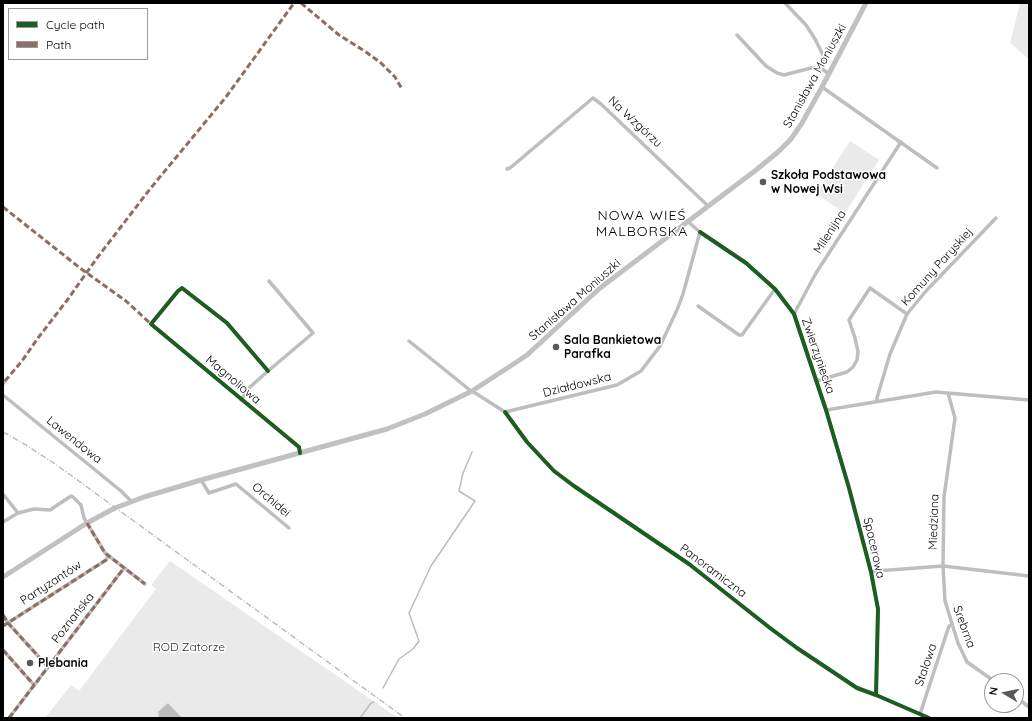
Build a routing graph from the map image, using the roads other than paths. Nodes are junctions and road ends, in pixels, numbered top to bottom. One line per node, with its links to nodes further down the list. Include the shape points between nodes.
1 (785, 3): 4 (street, via 806,25 815,39 825,59)
2 (866, 3): 5 (main road, Stanisława Moniuszki)
3 (737, 35): 4 (street, via 766,66 777,73 784,75)
4 (821, 68): 5 (street)
5 (829, 74): 6 (main road, Stanisława Moniuszki)
6 (822, 87): 7 (street); 10 (main road, Stanisława Moniuszki, via 791,139 761,166)
7 (901, 142): 8 (street); 17 (street, Milenijna, via 816,273)
8 (937, 168)
9 (507, 169): 10 (street, Na Wzgórzu, via 593,98)
10 (708, 206): 12 (main road, Stanisława Moniuszki)
11 (996, 218): 18 (street, Komuny Paryskiej, via 926,291)
12 (687, 221): 13 (street); 22 (main road, Stanisława Moniuszki, via 600,288 527,355)
13 (700, 232): 15 (street, Zwierzyniecka, via 746,263); 29 (street, Działdowska, via 677,310 660,346 641,371 617,385)
14 (269, 281): 20 (street, via 313,333)
15 (775, 288): 16 (street, via 742,335); 17 (street, Zwierzyniecka)
16 (698, 306)
17 (794, 314): 21 (street, Zwierzyniecka)
18 (908, 314): 21 (street, via 870,288 849,320 858,352 857,360 847,372); 27 (street, Komuny Paryskiej, via 890,354)
19 (409, 341): 22 (street)
20 (268, 371): 25 (street, via 250,387); 25 (street, Magnoliowa, via 227,323 182,288 178,291 151,324)
21 (816, 381): 28 (street, Zwierzyniecka)
22 (472, 391): 29 (street); 30 (main road, Stanisława Moniuszki, via 425,414 387,428)
23 (948, 393): 26 (street, Zwierzyniecka); 27 (street, Zwierzyniecka, via 926,392); 39 (street, Miedziana, via 956,418 944,497)
24 (3, 395): 33 (street, Lawendowa)
25 (241, 400): 30 (street, Magnoliowa, via 299,448)
26 (1029, 400)
27 (877, 401): 28 (street, Zwierzyniecka)
28 (826, 410): 41 (street, Spacerowa)
29 (505, 412): 53 (street, Panoramiczna, via 527,442 554,471 689,564 798,648 857,688)
30 (300, 453): 31 (main road, Stanisława Moniuszki)
31 (201, 480): 33 (main road, Stanisława Moniuszki); 37 (street, Orchidei, via 209,493 236,484)
32 (3, 494): 34 (street)
33 (132, 502): 36 (main road, Stanisława Moniuszki)
34 (18, 513): 35 (street); 36 (street, via 34,509 50,510 71,496 81,505)
35 (3, 522)
36 (86, 522): 38 (street); 43 (main road, Stanisława Moniuszki)
37 (289, 528)
38 (108, 556): 40 (street); 46 (street, Partyzantów, via 106,560)
39 (942, 566): 41 (street); 42 (street, Miedziana); 47 (street, Srebrna, via 945,601)
40 (124, 568): 44 (street); 50 (street, Poznańska)
41 (871, 572): 53 (street, Spacerowa, via 878,610)
42 (1029, 576)
43 (3, 577)
44 (145, 584)
45 (3, 615): 46 (street)
46 (8, 623): 48 (street, Partyzantów); 50 (street)
47 (952, 625): 51 (street, Srebrna, via 967,662); 54 (street, Stalowa, via 949,626)
48 (3, 626)
49 (3, 650): 52 (street)
50 (48, 667): 52 (street, Poznańska)
51 (984, 674)
52 (34, 685): 55 (street, Poznańska)
53 (876, 695): 54 (street, Panoramiczna)
54 (920, 714): 56 (street, Panoramiczna)
55 (9, 718)
56 (929, 718)

